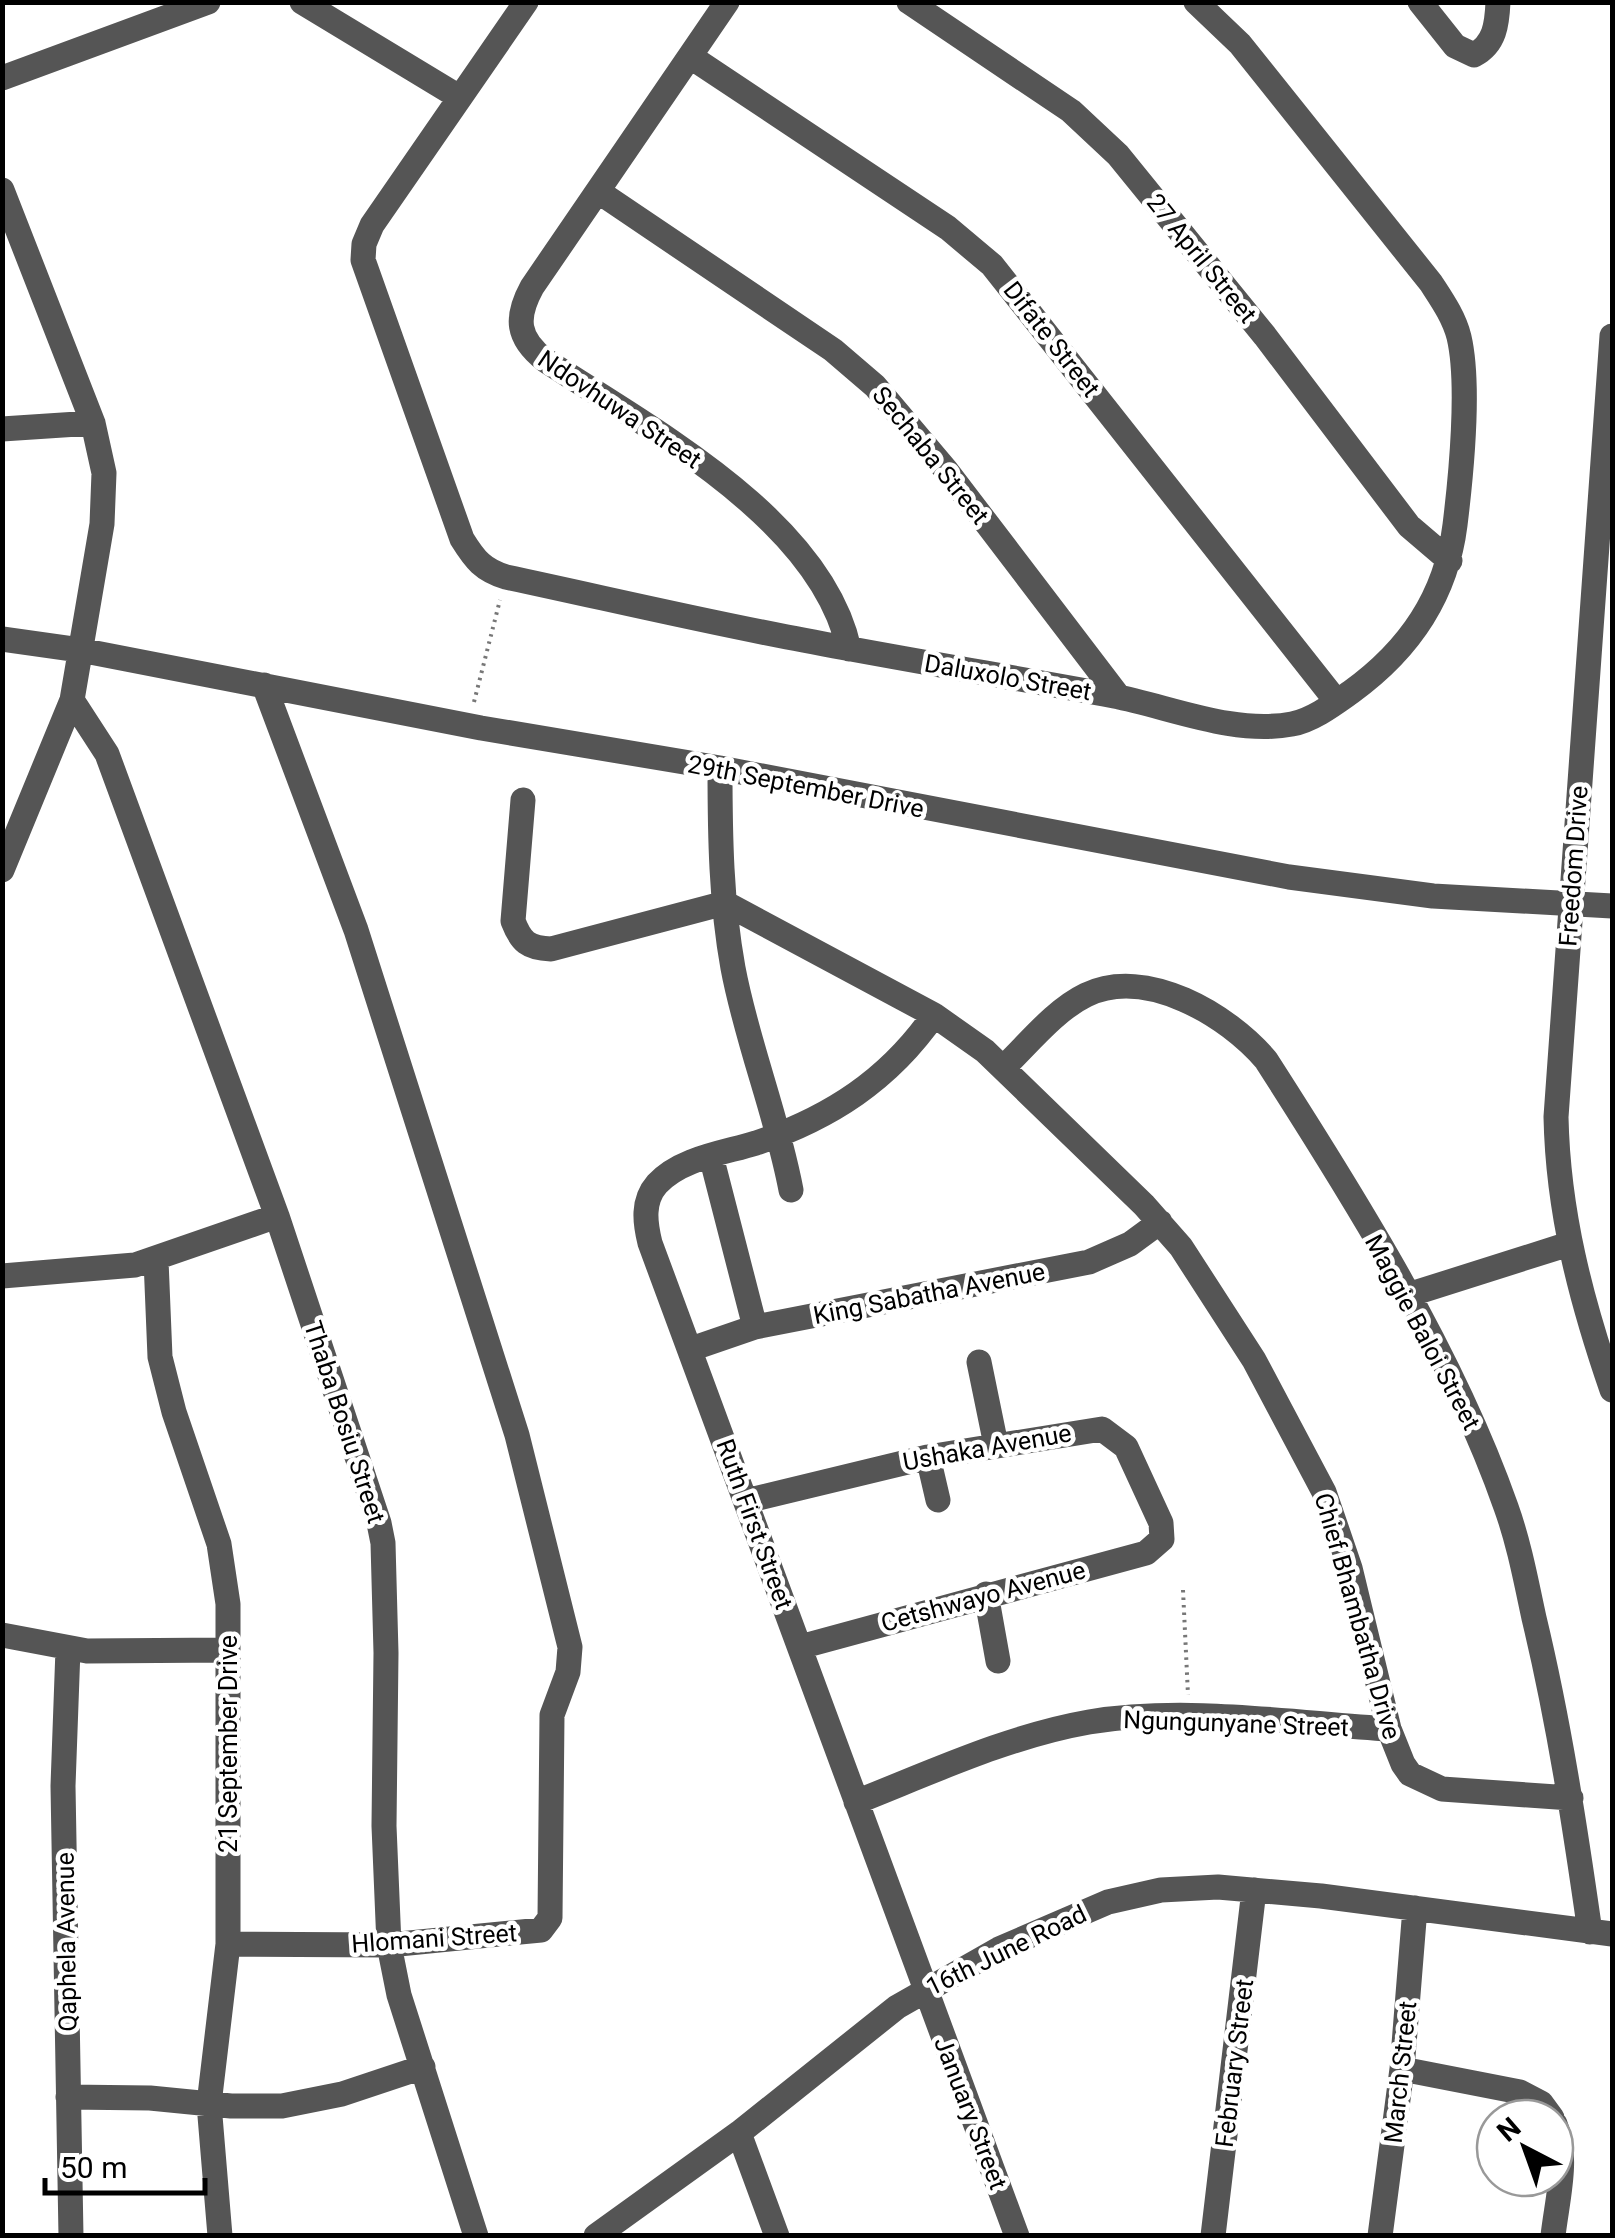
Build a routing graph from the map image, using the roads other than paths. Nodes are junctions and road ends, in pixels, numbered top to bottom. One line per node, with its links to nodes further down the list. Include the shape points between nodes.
1 (208, 2): 10 (street)
2 (302, 2): 11 (street)
3 (526, 2): 11 (street, Daluxolo Street)
4 (727, 2): 9 (street, Ndovhuwa Street)
5 (910, 2): 17 (street, 27 April Street, via 1071,111 1118,155 1409,526)
6 (1196, 2): 17 (street, Daluxolo Street, via 1299,116 1452,319 1464,387)
7 (1420, 2): 8 (street, via 1454,46 1474,55 1490,42)
8 (1498, 2)
9 (690, 57): 13 (street, Ndovhuwa Street); 24 (street, Difate Street, via 948,228 992,265)
10 (2, 78)
11 (459, 97): 19 (street, Daluxolo Street, via 372,226 363,260 462,539 479,565 506,578)
12 (2, 190): 15 (street)
13 (599, 192): 19 (street, Ndovhuwa Street, via 525,300 520,321 526,342 736,489 806,562 836,607); 22 (street, Sechaba Street, via 834,350 876,386)
14 (1612, 336): 29 (street, Freedom Drive)
15 (93, 424): 16 (street); 20 (street, via 104,473 102,524)
16 (2, 429)
17 (1450, 560): 24 (street, Daluxolo Street, via 1418,629)
18 (2, 639): 20 (street, 29th September Drive)
19 (849, 649): 22 (street, Daluxolo Street)
20 (80, 650): 21 (street, 29th September Drive); 23 (street)
21 (264, 685): 25 (street, 29th September Drive); 64 (street, Hlomani Street, via 356,930 518,1434 570,1646 552,1715 546,1925)
22 (1119, 697): 24 (street, Daluxolo Street, via 1264,726 1294,724)
23 (72, 700): 27 (street); 36 (street, Thaba Bosiu Street, via 107,754)
24 (1338, 702)
25 (720, 768): 28 (street); 29 (street, 29th September Drive, via 1289,877 1433,896)
26 (522, 800): 28 (street, via 513,920 532,948 551,949)
27 (2, 870)
28 (726, 903): 31 (street, Chief Bhambatha Drive); 33 (street, via 737,986)
29 (1570, 904): 30 (street, 29th September Drive); 38 (street, Freedom Drive, via 1556,1117)
30 (1612, 906)
31 (934, 1015): 32 (street, Chief Bhambatha Drive); 33 (street, via 905,1055 868,1088)
32 (1004, 1067): 37 (street, Chief Bhambatha Drive); 41 (street, Maggie Baloi Street, via 1070,1006 1100,990 1139,989 1207,1009 1266,1060)
33 (780, 1132): 34 (street, Ruth First Street); 35 (street)
34 (711, 1156): 42 (street); 43 (street, Ruth First Street, via 660,1182 646,1208 650,1242)
35 (791, 1190)
36 (277, 1216): 39 (street); 64 (street, Thaba Bosiu Street, via 383,1543)
37 (1160, 1222): 42 (street, King Sabatha Avenue, via 1089,1262); 57 (street, Chief Bhambatha Drive, via 1229,1317 1324,1492)
38 (1569, 1244): 41 (street); 45 (street, Freedom Drive)
39 (156, 1260): 40 (street); 55 (street, 21 September Drive, via 160,1357 219,1544)
40 (2, 1276)
41 (1408, 1295): 58 (street, Maggie Baloi Street, via 1508,1510)
42 (755, 1327): 43 (street, King Sabatha Avenue)
43 (691, 1349): 49 (street, Ruth First Street)
44 (979, 1362): 46 (street)
45 (1612, 1390)
46 (996, 1445): 47 (street, Ushaka Avenue); 50 (street, Ushaka Avenue, via 1093,1428 1111,1433 1126,1447)
47 (928, 1457): 48 (street); 49 (street, Ushaka Avenue)
48 (938, 1500)
49 (746, 1501): 53 (street, Ruth First Street)
50 (1162, 1539): 51 (street, Cetshwayo Avenue, via 1146,1553)
51 (986, 1594): 53 (street, Cetshwayo Avenue); 56 (street)
52 (2, 1635): 54 (street)
53 (800, 1647): 59 (street, Ruth First Street)
54 (68, 1650): 55 (street); 68 (street, Qaphela Avenue)
55 (228, 1650): 63 (street, 21 September Drive)
56 (998, 1661)
57 (1389, 1729): 58 (street, Chief Bhambatha Drive, via 1402,1764 1430,1786); 59 (street, Ngungunyane Street, via 1121,1718 986,1752)
58 (1571, 1798): 62 (street, Maggie Baloi Street)
59 (856, 1802): 65 (street, Ruth First Street)
60 (1254, 1890): 61 (street, 16th June Road); 65 (street, 16th June Road, via 1188,1888 1108,1902); 79 (street, February Street)
61 (1415, 1908): 62 (street, 16th June Road); 67 (street, March Street)
62 (1601, 1933)
63 (228, 1944): 64 (street, Hlomani Street); 70 (street, 21 September Drive)
64 (389, 1944): 66 (street, Thaba Bosiu Street)
65 (924, 1990): 71 (street, 16th June Road); 78 (street, January Street)
66 (423, 2066): 70 (street, via 314,2100); 75 (street, Thaba Bosiu Street)
67 (1402, 2069): 69 (street); 80 (street, March Street)
68 (68, 2097): 70 (street); 73 (street, Qaphela Avenue)
69 (1531, 2098)
70 (209, 2104): 74 (street, 21 September Drive)
71 (740, 2133): 76 (street, 16th June Road); 77 (street)
72 (1557, 2198): 81 (street)
73 (71, 2236)
74 (220, 2236)
75 (476, 2236)
76 (596, 2236)
77 (778, 2236)
78 (1017, 2236)
79 (1213, 2236)
80 (1380, 2236)
81 (1553, 2236)

